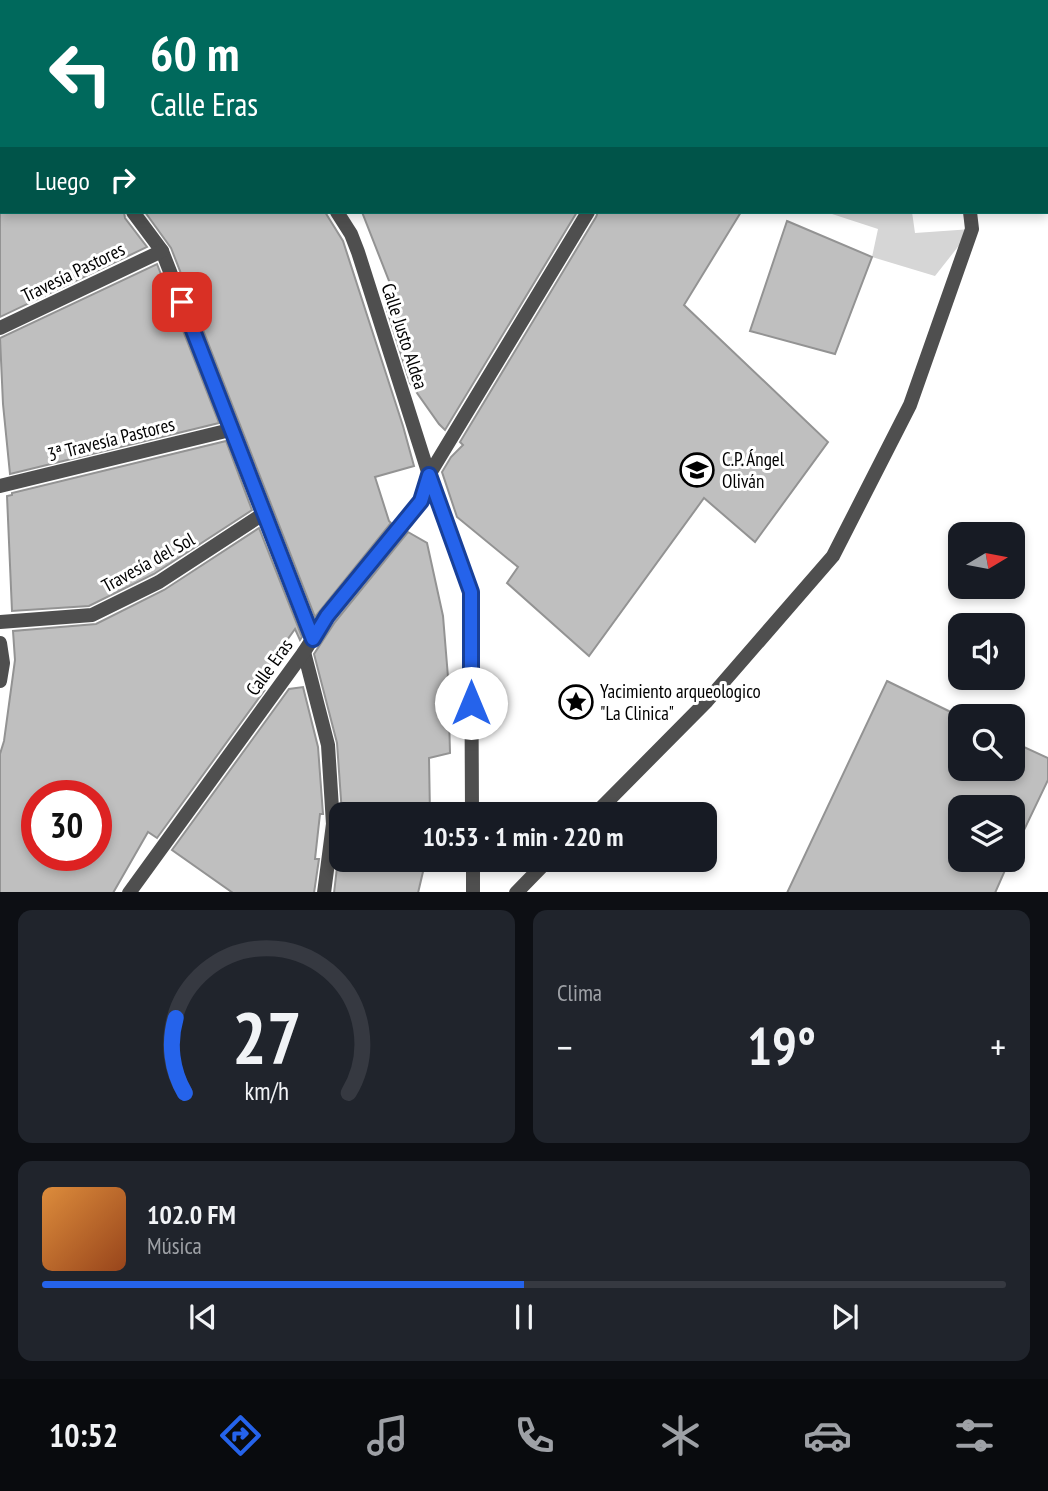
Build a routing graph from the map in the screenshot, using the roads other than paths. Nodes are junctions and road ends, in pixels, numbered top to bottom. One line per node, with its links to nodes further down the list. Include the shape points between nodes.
1 (134, 214): 5 (street)
2 (338, 214): 8 (street, Calle Justo Aldea, via 358,252)
3 (587, 214): 8 (street, Calle Eras)
4 (970, 214): 17 (street, via 972,229 910,405 833,556 707,701)
5 (162, 251): 6 (street, Travesía Pastores); 7 (street)
6 (0, 328)
7 (230, 430): 9 (street, 3ª Travesía Pastores); 10 (street)
8 (429, 475): 12 (street, Calle Eras, via 421,501); 16 (street, Calle Justo Aldea, via 471,592)
9 (0, 486)
10 (263, 514): 11 (street, Travesía del Sol, via 159,582 92,615); 12 (street)
11 (0, 622)
12 (313, 639): 14 (street, Calle Eras)
13 (0, 643): 15 (street)
14 (304, 652): 20 (street, Calle Eras); 21 (street, via 328,745 333,824)
15 (0, 681)
16 (472, 802)
17 (607, 802)
18 (473, 872): 22 (street)
19 (537, 872): 23 (street)
20 (129, 892)
21 (324, 892)
22 (473, 892)
23 (516, 892)

